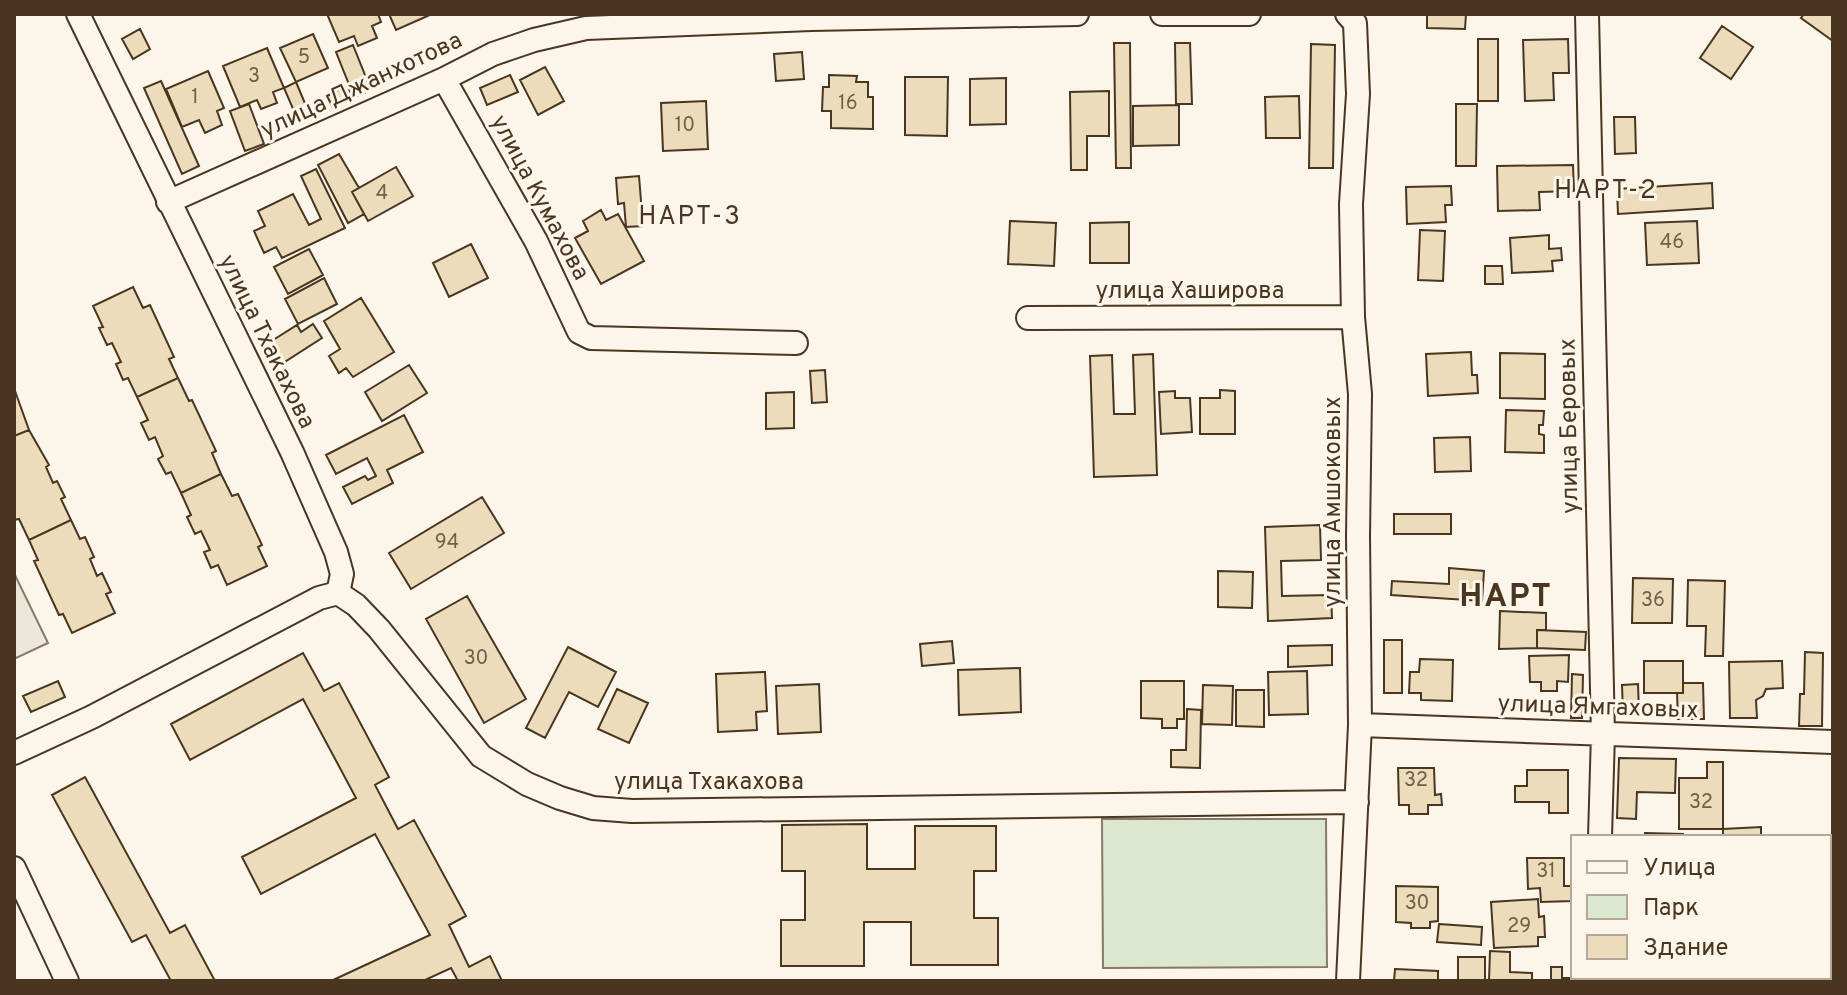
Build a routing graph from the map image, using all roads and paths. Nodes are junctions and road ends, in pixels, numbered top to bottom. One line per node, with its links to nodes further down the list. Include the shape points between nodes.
1 (78, 14): 8 (street)
2 (1077, 14): 7 (street, улица Джанхотова, via 586,28 493,54)
3 (1162, 14): 4 (street)
4 (1249, 14)
5 (1587, 14): 14 (street, улица Беровых)
6 (1351, 18): 9 (street, улица Амшоковых, via 1358,94 1351,204)
7 (444, 79): 8 (street, улица Джанхотова); 11 (street, улица Кумахова, via 536,241 579,332 591,338)
8 (168, 202): 12 (street, улица Тхакахова, via 336,552 342,574)
9 (1353, 317): 10 (street, улица Хаширова); 13 (street, улица Амшоковых, via 1360,394)
10 (1028, 318)
11 (796, 343)
12 (338, 593): 16 (street); 17 (street, улица Тхакахова, via 379,629 481,756 527,784 593,808)
13 (1360, 725): 14 (street, улица Ямгаховых); 17 (street, улица Амшоковых)
14 (1603, 734): 15 (street, улица Ямгаховых); 18 (street, улица Беровых)
15 (1833, 742)
16 (14, 753)
17 (1357, 802): 22 (street, улица Амшоковых)
18 (1600, 835)
19 (14, 868): 21 (street)
20 (1833, 954): 23 (street)
21 (67, 981)
22 (1348, 981)
23 (1833, 981)

